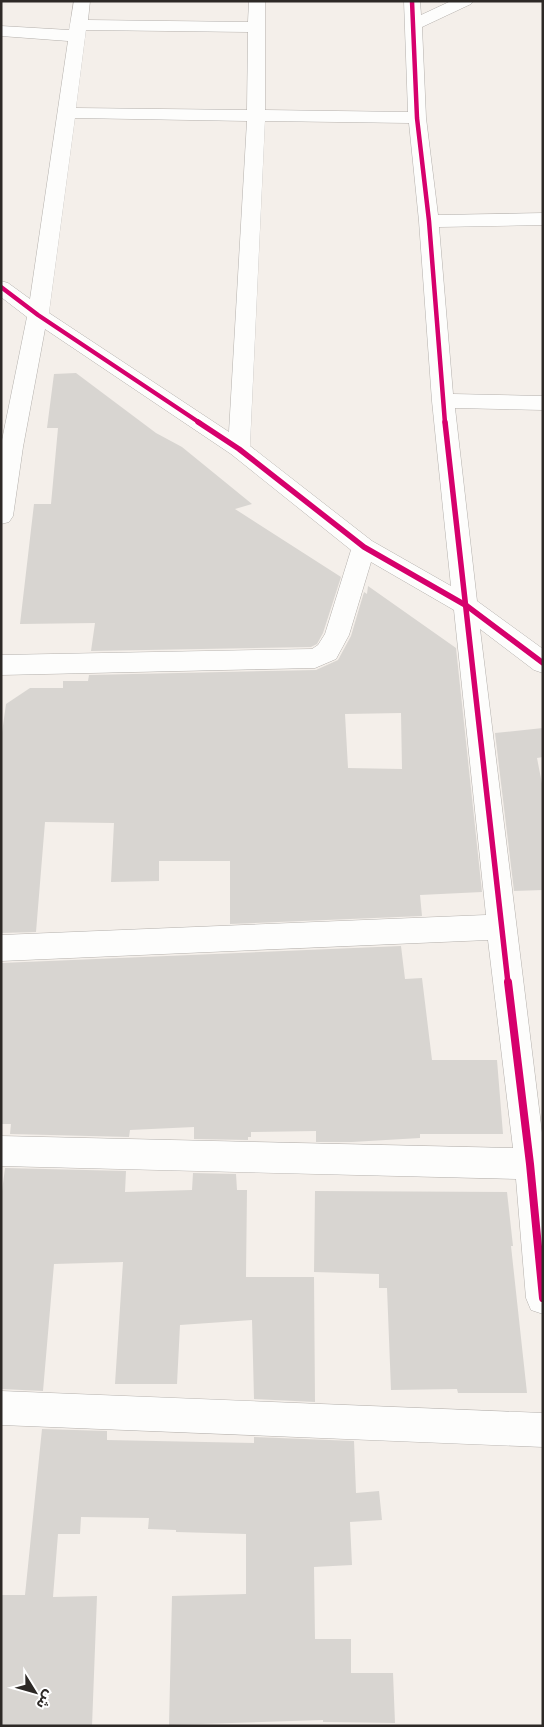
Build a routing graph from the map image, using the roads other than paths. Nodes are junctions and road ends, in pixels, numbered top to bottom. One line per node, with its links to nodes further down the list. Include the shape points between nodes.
1 (82, 1): 6 (street)
2 (257, 1): 5 (street)
3 (465, 1): 4 (street)
4 (413, 13): 10 (street)
5 (257, 27): 6 (street); 9 (street)
6 (77, 30): 7 (street); 8 (street)
7 (1, 31)
8 (67, 113): 9 (street); 14 (street)
9 (256, 116): 10 (street); 17 (street)
10 (417, 118): 12 (street)
11 (543, 220): 12 (street)
12 (429, 221): 15 (street)
13 (1, 287): 14 (street)
14 (38, 315): 17 (street); 18 (street)
15 (443, 401): 16 (street); 20 (street)
16 (543, 403)
17 (239, 449): 19 (street)
18 (1, 516)
19 (364, 547): 20 (street); 22 (street, via 337,635 327,652 314,658)
20 (467, 606): 21 (street); 23 (street)
21 (543, 663)
22 (1, 665)
23 (501, 927): 24 (street); 26 (street)
24 (1, 948)
25 (1, 1151): 26 (street)
26 (530, 1164): 27 (street)
27 (543, 1298)
28 (1, 1408): 29 (street)
29 (543, 1430)

